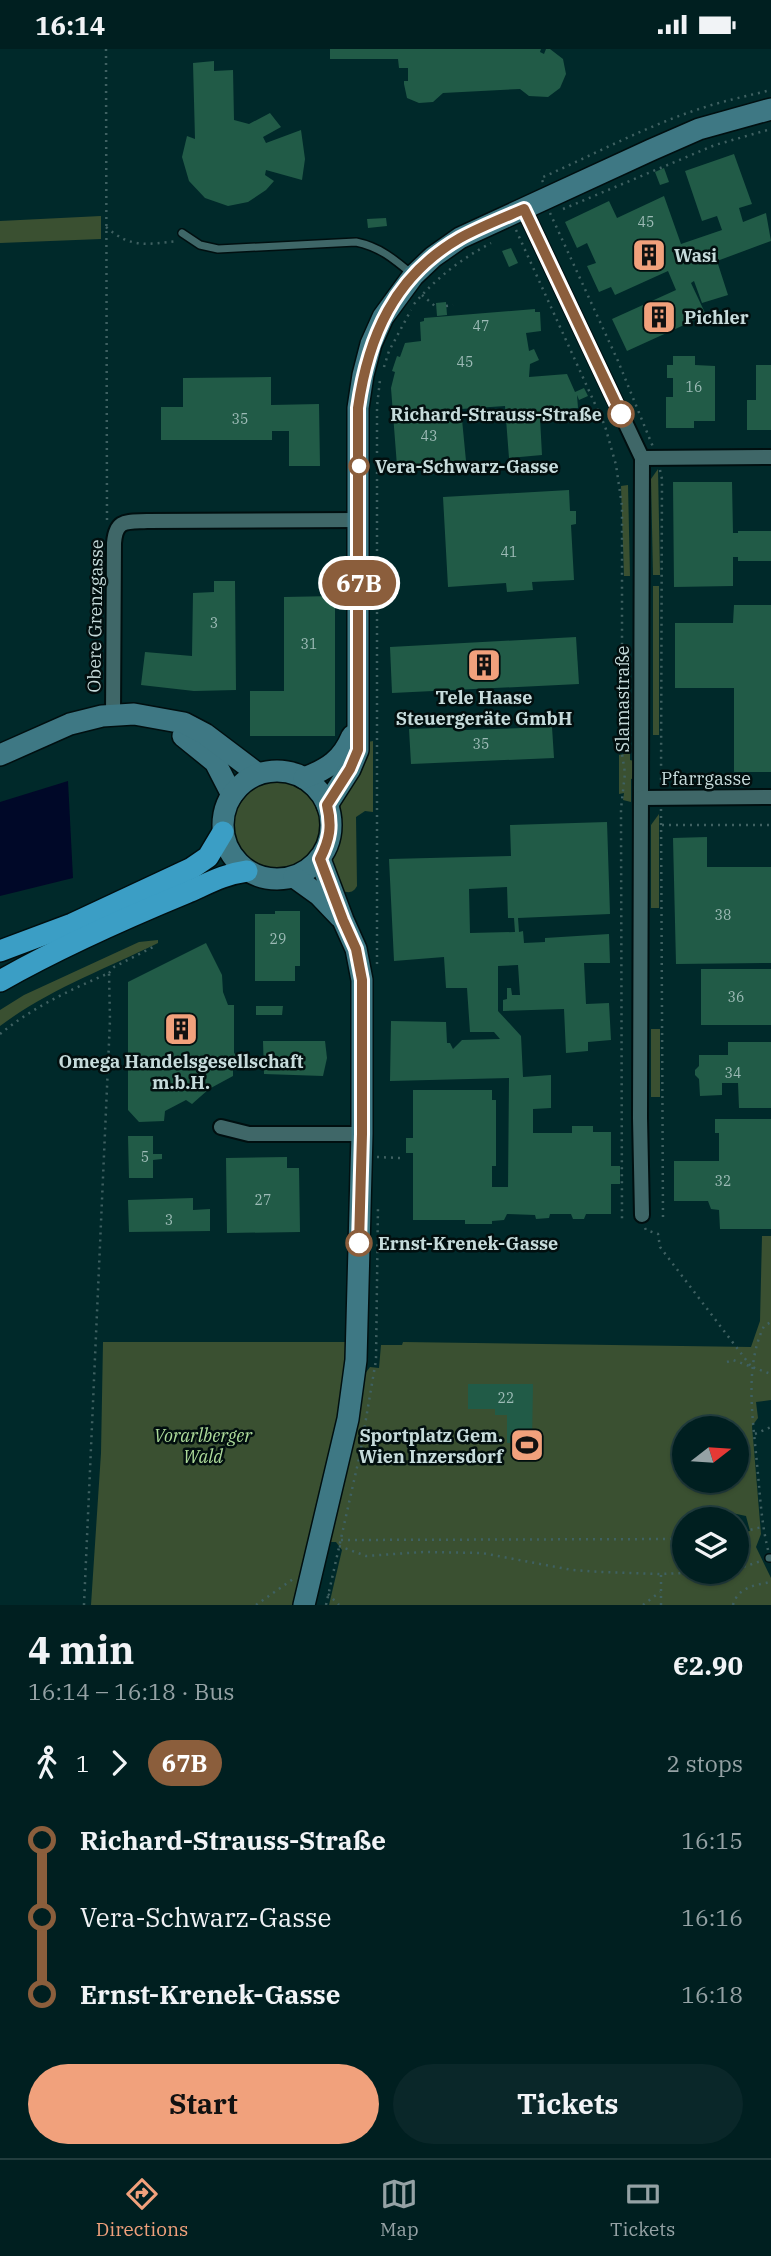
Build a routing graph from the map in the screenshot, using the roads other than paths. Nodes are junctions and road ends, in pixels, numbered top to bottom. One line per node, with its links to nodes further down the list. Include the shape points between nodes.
1 (771, 109): 2 (main road, via 699,129 570,185)
2 (527, 216): 4 (main road, via 460,238 433,257); 6 (street, Slamastraße)
3 (182, 233): 4 (lane, via 200,245 218,249 356,242 388,254)
4 (418, 285): 7 (main road, via 383,317 363,375 358,408)
5 (771, 457): 6 (street)
6 (642, 458): 15 (street, Slamastraße)
7 (359, 520): 8 (street, Obere Grenzgasse, via 125,522 115,531 114,543); 10 (main road)
8 (113, 715): 9 (main road); 11 (main road, via 70,724)
9 (159, 720): 12 (main road, via 184,723 205,734); 14 (main road, via 215,762)
10 (359, 721): 13 (main road, via 343,755); 17 (main road, via 358,750)
11 (0, 755)
12 (258, 774): 13 (main road, via 275,771); 14 (main road)
13 (304, 778): 17 (main road)
14 (232, 795): 18 (main road, via 224,812)
15 (641, 797): 16 (street, Pfarrgasse); 29 (street, Slamastraße)
16 (771, 797)
17 (327, 805): 19 (main road, via 329,841)
18 (223, 832): 20 (main road, via 234,859); 24 (highway, via 208,857 192,868 84,919)
19 (320, 859): 21 (main road); 22 (main road)
20 (247, 871): 21 (main road, via 263,878); 23 (highway, via 220,876)
21 (294, 877): 22 (main road)
22 (343, 920): 28 (main road, via 356,949 362,980)
23 (74, 941): 25 (highway); 26 (highway)
24 (4, 949)
25 (0, 968)
26 (0, 981)
27 (221, 1127): 28 (street, via 248,1134)
28 (362, 1134): 30 (main road, via 356,1360 348,1419)
29 (642, 1216)
30 (303, 1605)

